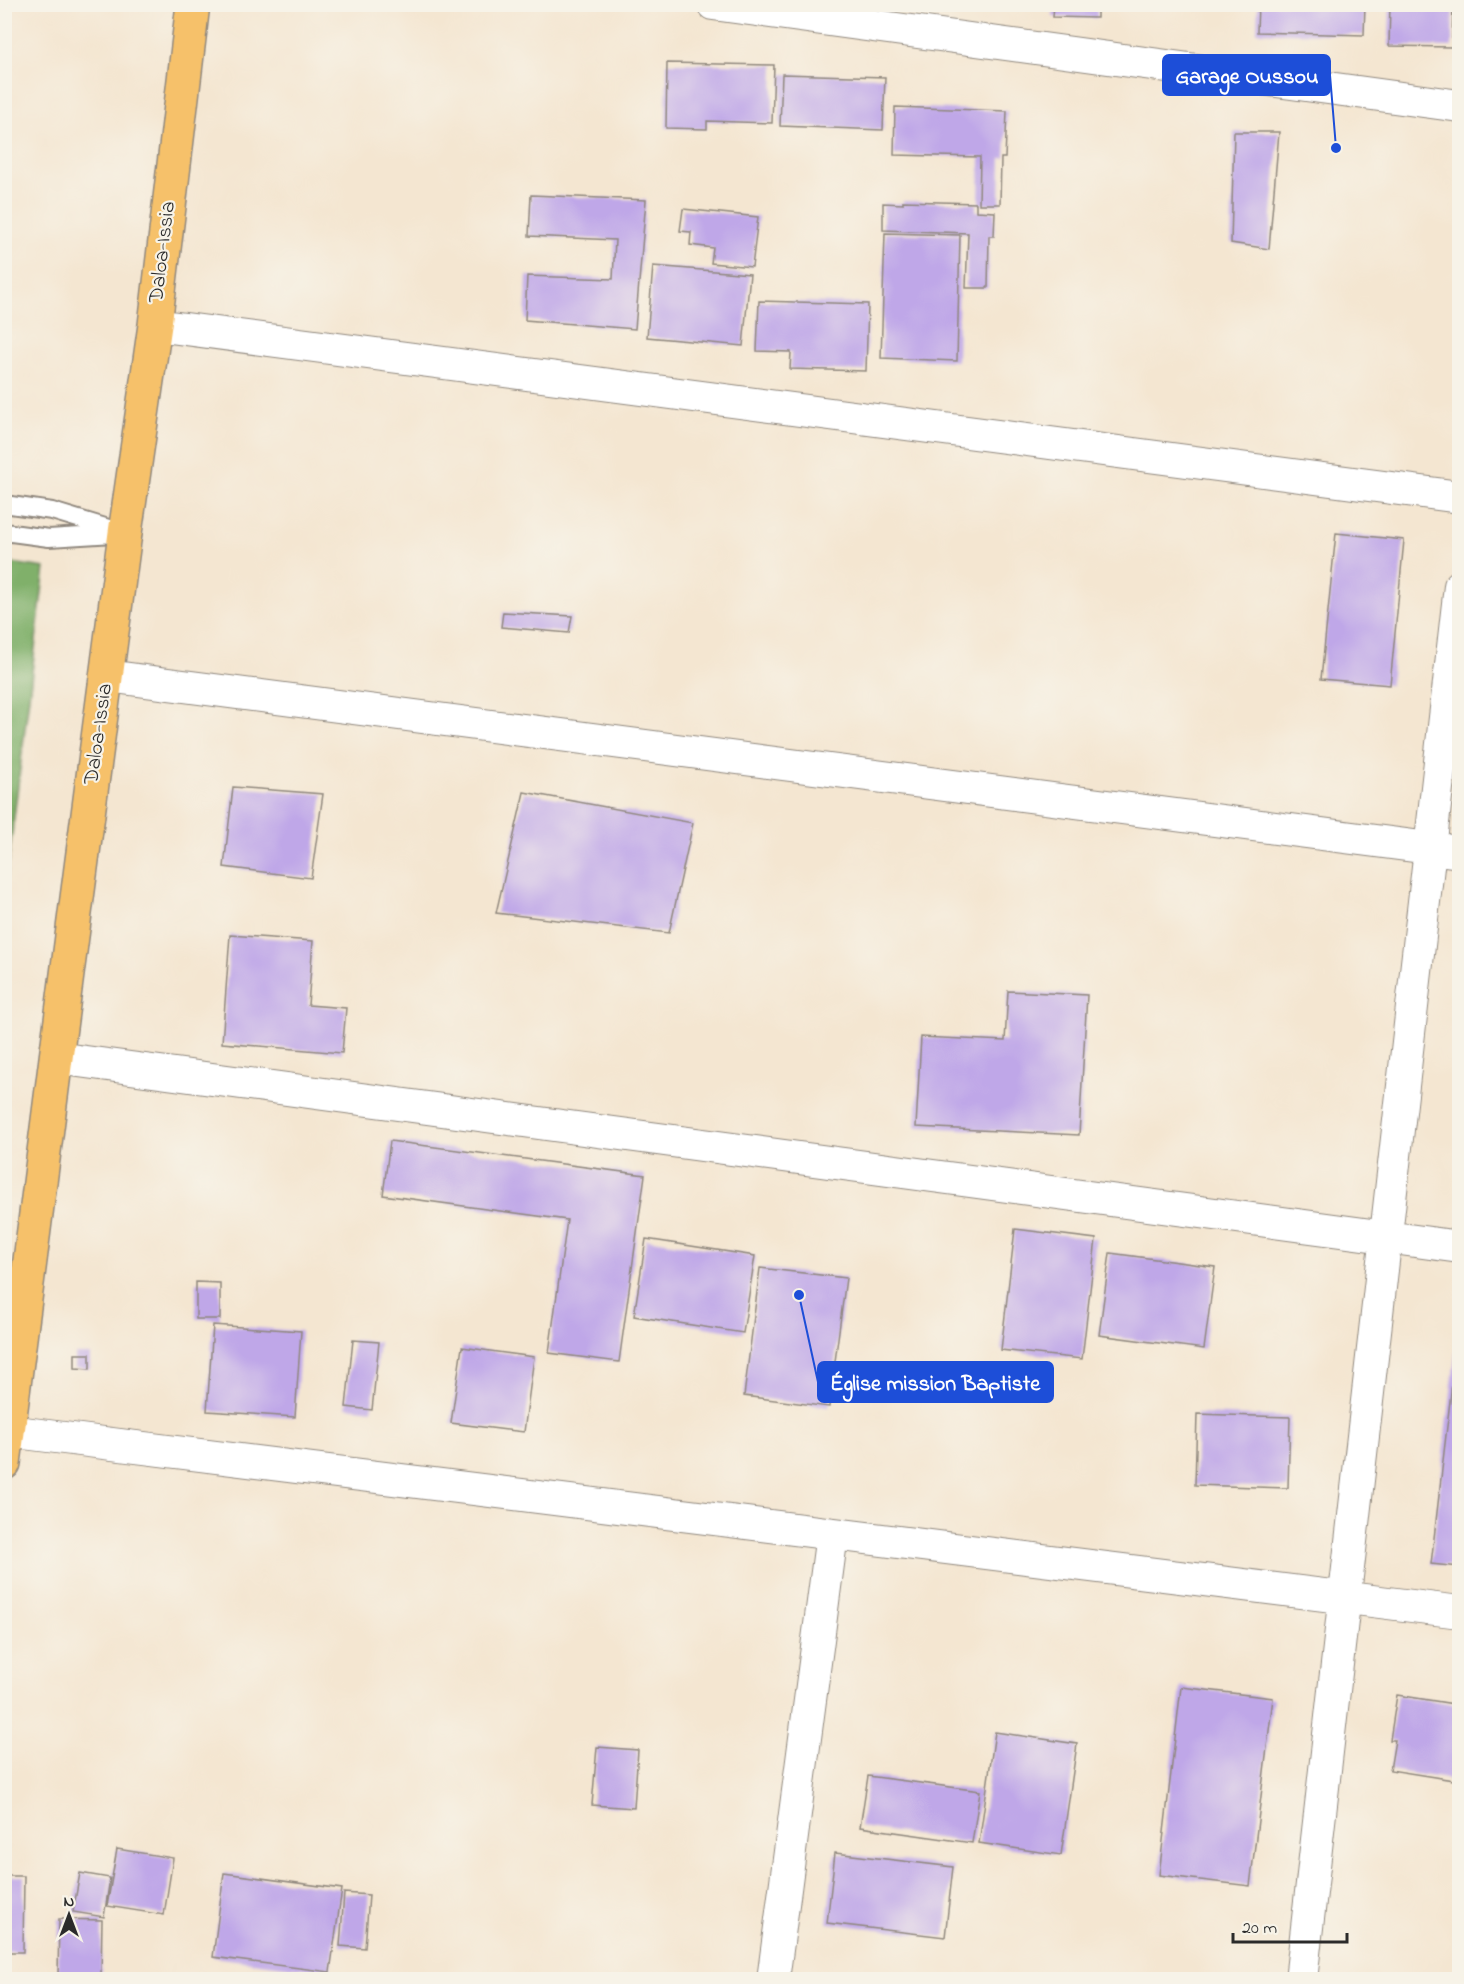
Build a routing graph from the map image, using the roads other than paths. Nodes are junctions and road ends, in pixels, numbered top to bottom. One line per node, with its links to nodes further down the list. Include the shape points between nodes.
1 (193, 4): 4 (main road, Daloa-Issia)
2 (713, 4): 3 (street)
3 (1460, 106)
4 (155, 325): 5 (street); 8 (main road, Daloa-Issia)
5 (1460, 497)
6 (4, 504): 8 (lane, via 52,511)
7 (4, 532): 8 (lane, via 49,538)
8 (125, 533): 10 (main road, Daloa-Issia)
9 (1460, 586): 11 (street)
10 (107, 675): 11 (street); 12 (main road, Daloa-Issia)
11 (1445, 850): 13 (street)
12 (56, 1058): 13 (street); 15 (main road, Daloa-Issia)
13 (1385, 1238): 14 (street); 18 (street)
14 (1460, 1247)
15 (8, 1431): 16 (main road, Daloa-Issia); 17 (street)
16 (4, 1463)
17 (832, 1534): 18 (street); 20 (street)
18 (1344, 1598): 19 (street); 21 (street)
19 (1460, 1612)
20 (773, 1980)
21 (1300, 1980)

